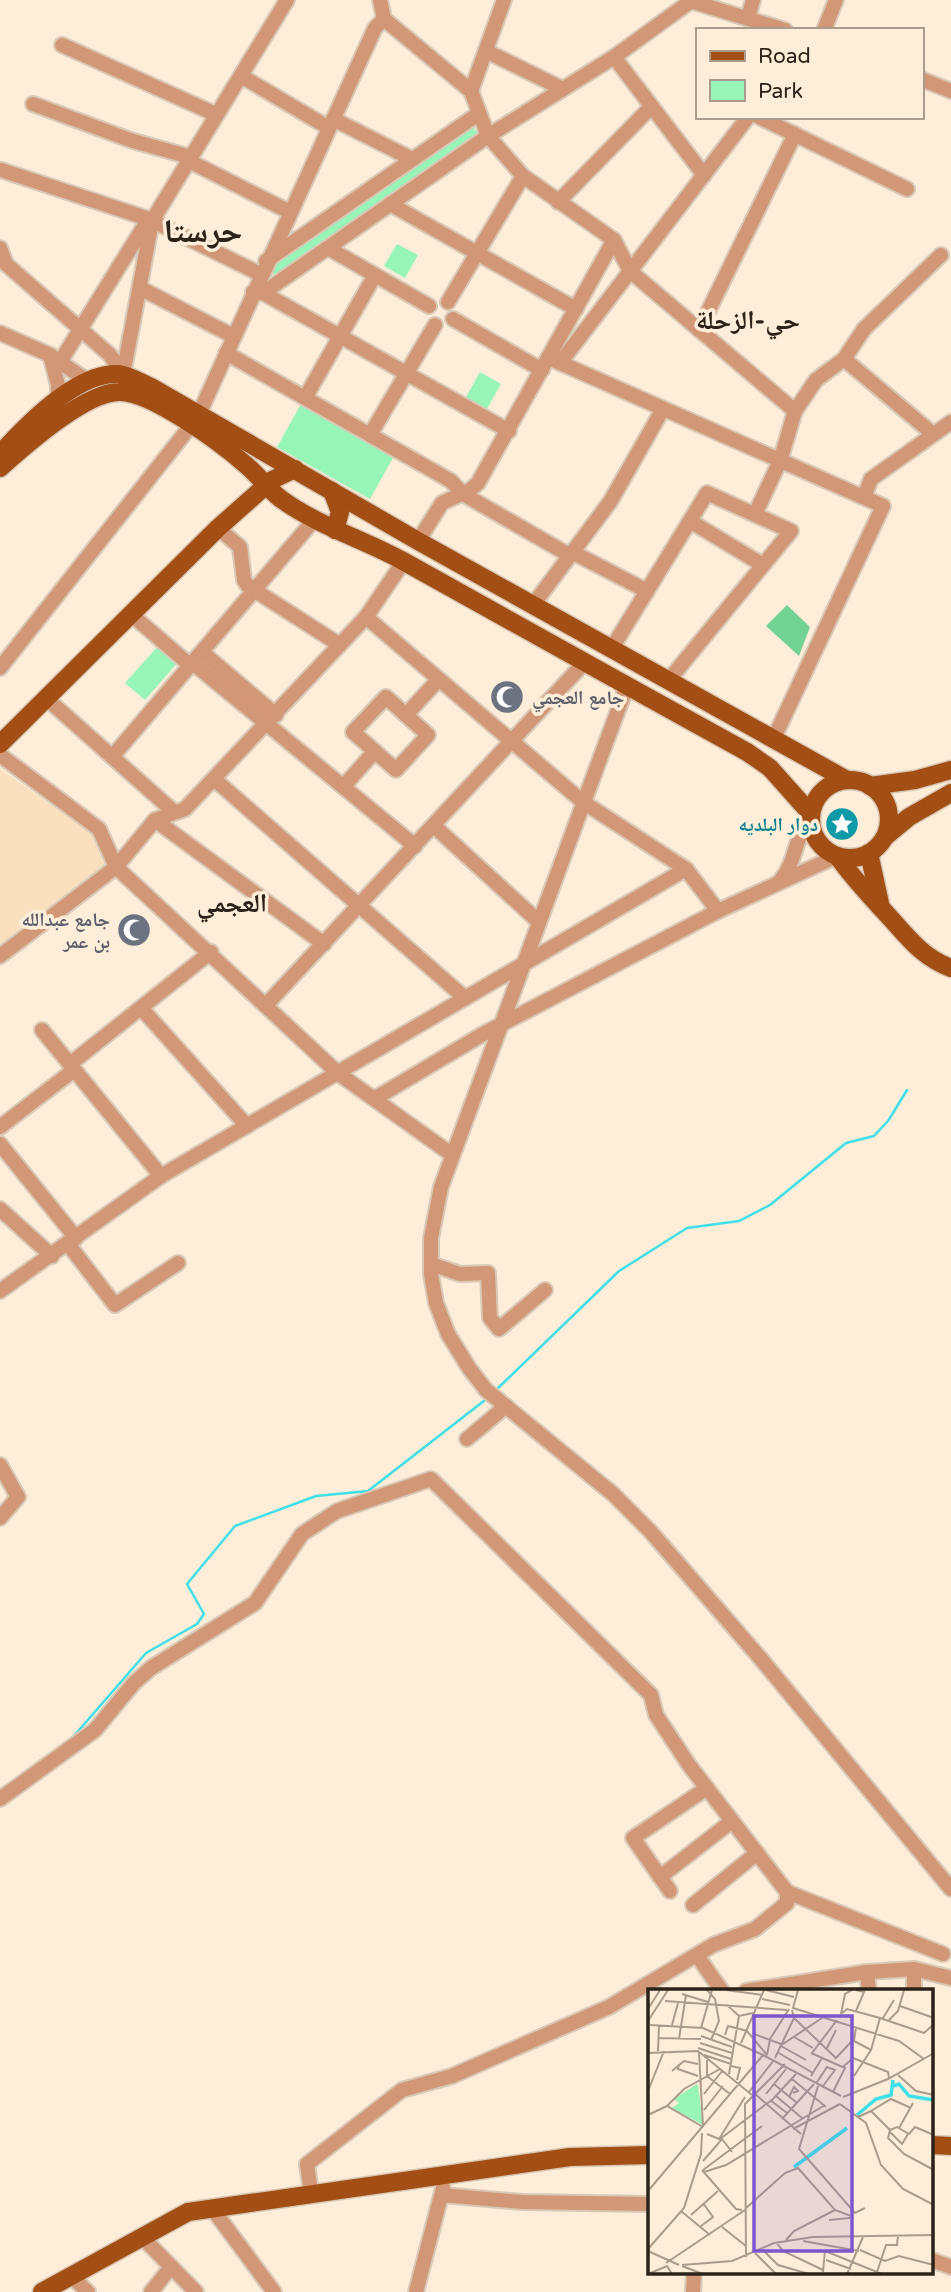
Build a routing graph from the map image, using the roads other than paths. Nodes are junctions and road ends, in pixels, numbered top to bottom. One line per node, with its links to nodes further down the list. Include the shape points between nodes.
1 (284, 0): 14 (street); 21 (street)
2 (380, 0): 8 (street)
3 (504, 0): 12 (street)
4 (753, 0): 7 (street)
5 (836, 0): 10 (street)
6 (689, 1): 7 (street); 13 (street)
7 (748, 18): 9 (street)
8 (384, 19): 17 (street); 26 (street, via 375,28)
9 (779, 28)
10 (825, 28)
11 (62, 45): 21 (street)
12 (485, 51): 16 (street); 17 (street)
13 (614, 57): 16 (street); 20 (street)
14 (241, 76): 26 (street); 29 (street)
15 (923, 80): 18 (street)
16 (563, 89): 28 (street)
17 (471, 91): 22 (street)
18 (951, 91)
19 (33, 104): 29 (street)
20 (651, 107): 32 (street); 35 (street)
21 (213, 113): 29 (street)
22 (478, 114): 28 (street); 30 (street)
23 (746, 119): 32 (street)
24 (763, 119): 27 (street)
25 (796, 119): 27 (street)
26 (331, 123): 30 (street); 37 (street)
27 (792, 133): 34 (street); 55 (street)
28 (488, 136): 33 (street); 36 (street)
29 (188, 159): 37 (street); 38 (street)
30 (412, 159): 44 (street)
31 (1, 170): 38 (street)
32 (704, 175): 45 (street)
33 (523, 176): 35 (street); 42 (street)
34 (907, 189)
35 (558, 202): 39 (street)
36 (390, 204): 41 (street); 42 (street)
37 (290, 212): 44 (street)
38 (150, 220): 44 (street); 47 (street); 54 (street)
39 (614, 240): 45 (street); 51 (street)
40 (0, 248): 54 (street, via 6,264)
41 (328, 248): 46 (street); 48 (street)
42 (477, 253): 49 (street); 51 (street)
43 (941, 255): 61 (street, via 864,329)
44 (263, 268): 48 (street)
45 (631, 271): 55 (street); 62 (street)
46 (375, 275): 50 (street); 58 (street)
47 (140, 288): 57 (street); 65 (street)
48 (258, 293): 57 (street); 58 (street)
49 (448, 302): 50 (street, via 438,300); 52 (street)
50 (429, 306): 53 (street, via 428,317)
51 (576, 309): 62 (street)
52 (453, 319): 53 (street, via 443,327); 62 (street)
53 (435, 326): 63 (street)
54 (78, 329): 60 (street); 65 (street, via 115,360)
55 (699, 330): 69 (street)
56 (0, 333): 60 (street)
57 (233, 337): 59 (street)
58 (340, 337): 63 (street); 66 (street)
59 (226, 353): 66 (street); 70 (street)
60 (55, 359): 64 (street); 67 (street)
61 (844, 359): 69 (street, via 816,380); 73 (street)
62 (551, 364): 68 (street); 72 (street)
63 (406, 374): 72 (street); 74 (street)
64 (86, 380): 65 (main road, via 103,375); 67 (main road)
65 (122, 383): 67 (main road, via 103,396); 70 (main road)
66 (305, 398): 74 (street)
67 (60, 409): 75 (main road, via 24,428); 77 (main road)
68 (663, 409): 76 (street); 89 (street, via 610,502)
69 (795, 411): 76 (street)
70 (195, 419): 78 (main road); 79 (main road); 103 (street)
71 (951, 422): 73 (street)
72 (509, 431): 81 (street, via 478,483)
73 (933, 434): 82 (street, via 871,479)
74 (370, 435): 81 (street, via 451,481)
75 (0, 454)
76 (780, 461): 82 (street); 83 (street)
77 (0, 468)
78 (295, 469): 79 (main road); 80 (main road)
79 (266, 485): 84 (main road); 86 (main road)
80 (331, 491): 87 (main road, via 340,512); 88 (main road)
81 (463, 494): 88 (street, via 442,503); 89 (street)
82 (864, 498): 110 (street, via 883,506)
83 (755, 514): 85 (street, via 707,493); 91 (street, via 791,531)
84 (314, 520): 87 (main road); 92 (street)
85 (691, 521): 91 (street); 93 (street)
86 (218, 528): 92 (street, via 240,547 244,580); 95 (main road)
87 (335, 530): 90 (main road)
88 (418, 541): 94 (main road)
89 (571, 553): 93 (street); 94 (street)
90 (404, 561): 96 (street); 98 (main road)
91 (763, 565): 105 (street)
92 (255, 591): 99 (street); 101 (street)
93 (647, 591): 100 (street)
94 (533, 605): 97 (main road)
95 (132, 615): 101 (street); 107 (main road)
96 (366, 617): 99 (street); 104 (street)
97 (584, 634): 98 (main road, via 564,631); 100 (main road)
98 (545, 640): 102 (main road)
99 (340, 645): 109 (street)
100 (612, 649): 105 (main road)
101 (195, 661): 109 (street); 115 (street)
102 (585, 662): 106 (main road); 111 (street)
103 (0, 668)
104 (438, 680): 108 (street); 111 (street)
105 (668, 681): 110 (main road)
106 (627, 686): 122 (street); 124 (main road, via 770,768)
107 (46, 698): 112 (main road); 115 (street)
108 (407, 715): 113 (street, via 428,734 396,770); 113 (street, via 386,696 353,732)
109 (272, 720): 117 (street); 120 (street)
110 (773, 740): 118 (main road)
111 (511, 743): 122 (street); 126 (street)
112 (0, 744)
113 (375, 751): 120 (street)
114 (0, 755): 131 (street, via 99,830)
115 (113, 757): 123 (street)
116 (951, 770): 119 (main road)
117 (214, 779): 123 (street, via 185,809); 134 (street)
118 (847, 780): 119 (main road); 124 (main road, via 823,791)
119 (870, 786): 127 (main road, via 888,808)
120 (343, 787): 128 (street)
121 (951, 793): 127 (main road)
122 (583, 802): 132 (street); 137 (street)
123 (173, 811): 125 (street)
124 (811, 814): 130 (main road, via 817,839); 133 (street, via 800,829 791,868)
125 (155, 820): 131 (street); 138 (street)
126 (434, 826): 128 (street); 137 (street)
127 (886, 836): 129 (main road)
128 (415, 846): 134 (street)
129 (869, 853): 130 (main road, via 859,858); 135 (main road)
130 (836, 856): 133 (street); 135 (main road)
131 (116, 867): 139 (street); 140 (street)
132 (686, 869): 136 (street); 141 (street)
133 (776, 886): 136 (street)
134 (360, 905): 138 (street); 143 (street)
135 (881, 908): 142 (main road, via 916,948)
136 (718, 911): 146 (street)
137 (539, 922): 141 (street)
138 (324, 944): 144 (street)
139 (211, 953): 144 (street); 145 (street)
140 (0, 956)
141 (525, 962): 143 (street); 146 (street)
142 (951, 968)
143 (465, 998): 149 (street)
144 (267, 1005): 149 (street)
145 (142, 1009): 148 (street); 152 (street)
146 (502, 1024): 150 (street); 154 (street)
147 (42, 1030): 148 (street)
148 (72, 1067): 151 (street); 155 (street)
149 (338, 1074): 150 (street); 152 (street)
150 (374, 1099): 154 (street)
151 (0, 1126)
152 (247, 1126): 155 (street)
153 (0, 1144): 157 (street)
154 (452, 1154): 160 (street, via 431,1238)
155 (161, 1176): 157 (street)
156 (0, 1209): 158 (street)
157 (72, 1241): 158 (street); 159 (street, via 115,1305)
158 (52, 1256): 162 (street)
159 (178, 1263)
160 (431, 1264): 161 (street, via 460,1274 488,1273 490,1318 499,1329); 163 (street, via 436,1303 448,1334)
161 (545, 1290)
162 (0, 1291)
163 (496, 1398): 164 (street); 172 (street, via 613,1494 650,1531)
164 (467, 1439)
165 (0, 1465): 166 (street, via 18,1497)
166 (0, 1518)
167 (707, 1788): 168 (street, via 656,1715 651,1695 433,1475 337,1511 302,1535 255,1603 151,1668 95,1730); 169 (street); 171 (street, via 633,1838)
168 (0, 1799)
169 (732, 1821): 170 (street); 171 (street)
170 (757, 1853): 174 (street); 175 (street)
171 (660, 1877): 173 (street)
172 (951, 1889)
173 (670, 1891)
174 (787, 1892): 176 (street); 177 (street, via 787,1903 763,1924 713,1945)
175 (693, 1905)
176 (943, 1954)
177 (698, 1957): 181 (street); 187 (street, via 609,2007 518,2048 452,2076 402,2090 307,2164)
178 (914, 1969): 179 (street); 180 (street); 184 (street)
179 (867, 1972): 182 (street); 183 (street)
180 (951, 1978)
181 (721, 1989)
182 (759, 1989)
183 (869, 1989)
184 (914, 1989)
185 (648, 2155): 186 (main road, via 570,2157)
186 (446, 2173): 187 (main road); 188 (street)
187 (311, 2192): 190 (main road)
188 (442, 2194): 189 (street, via 522,2202); 202 (street)
189 (648, 2204)
190 (211, 2207): 191 (main road, via 187,2212); 201 (street)
191 (142, 2237): 193 (street); 196 (main road)
192 (934, 2261): 194 (street)
193 (171, 2267): 199 (street); 200 (street)
194 (951, 2267)
195 (694, 2274): 203 (street)
196 (72, 2277): 197 (main road); 198 (street)
197 (42, 2292)
198 (88, 2292)
199 (151, 2292)
200 (196, 2292)
201 (274, 2292)
202 (416, 2292)
203 (694, 2292)

